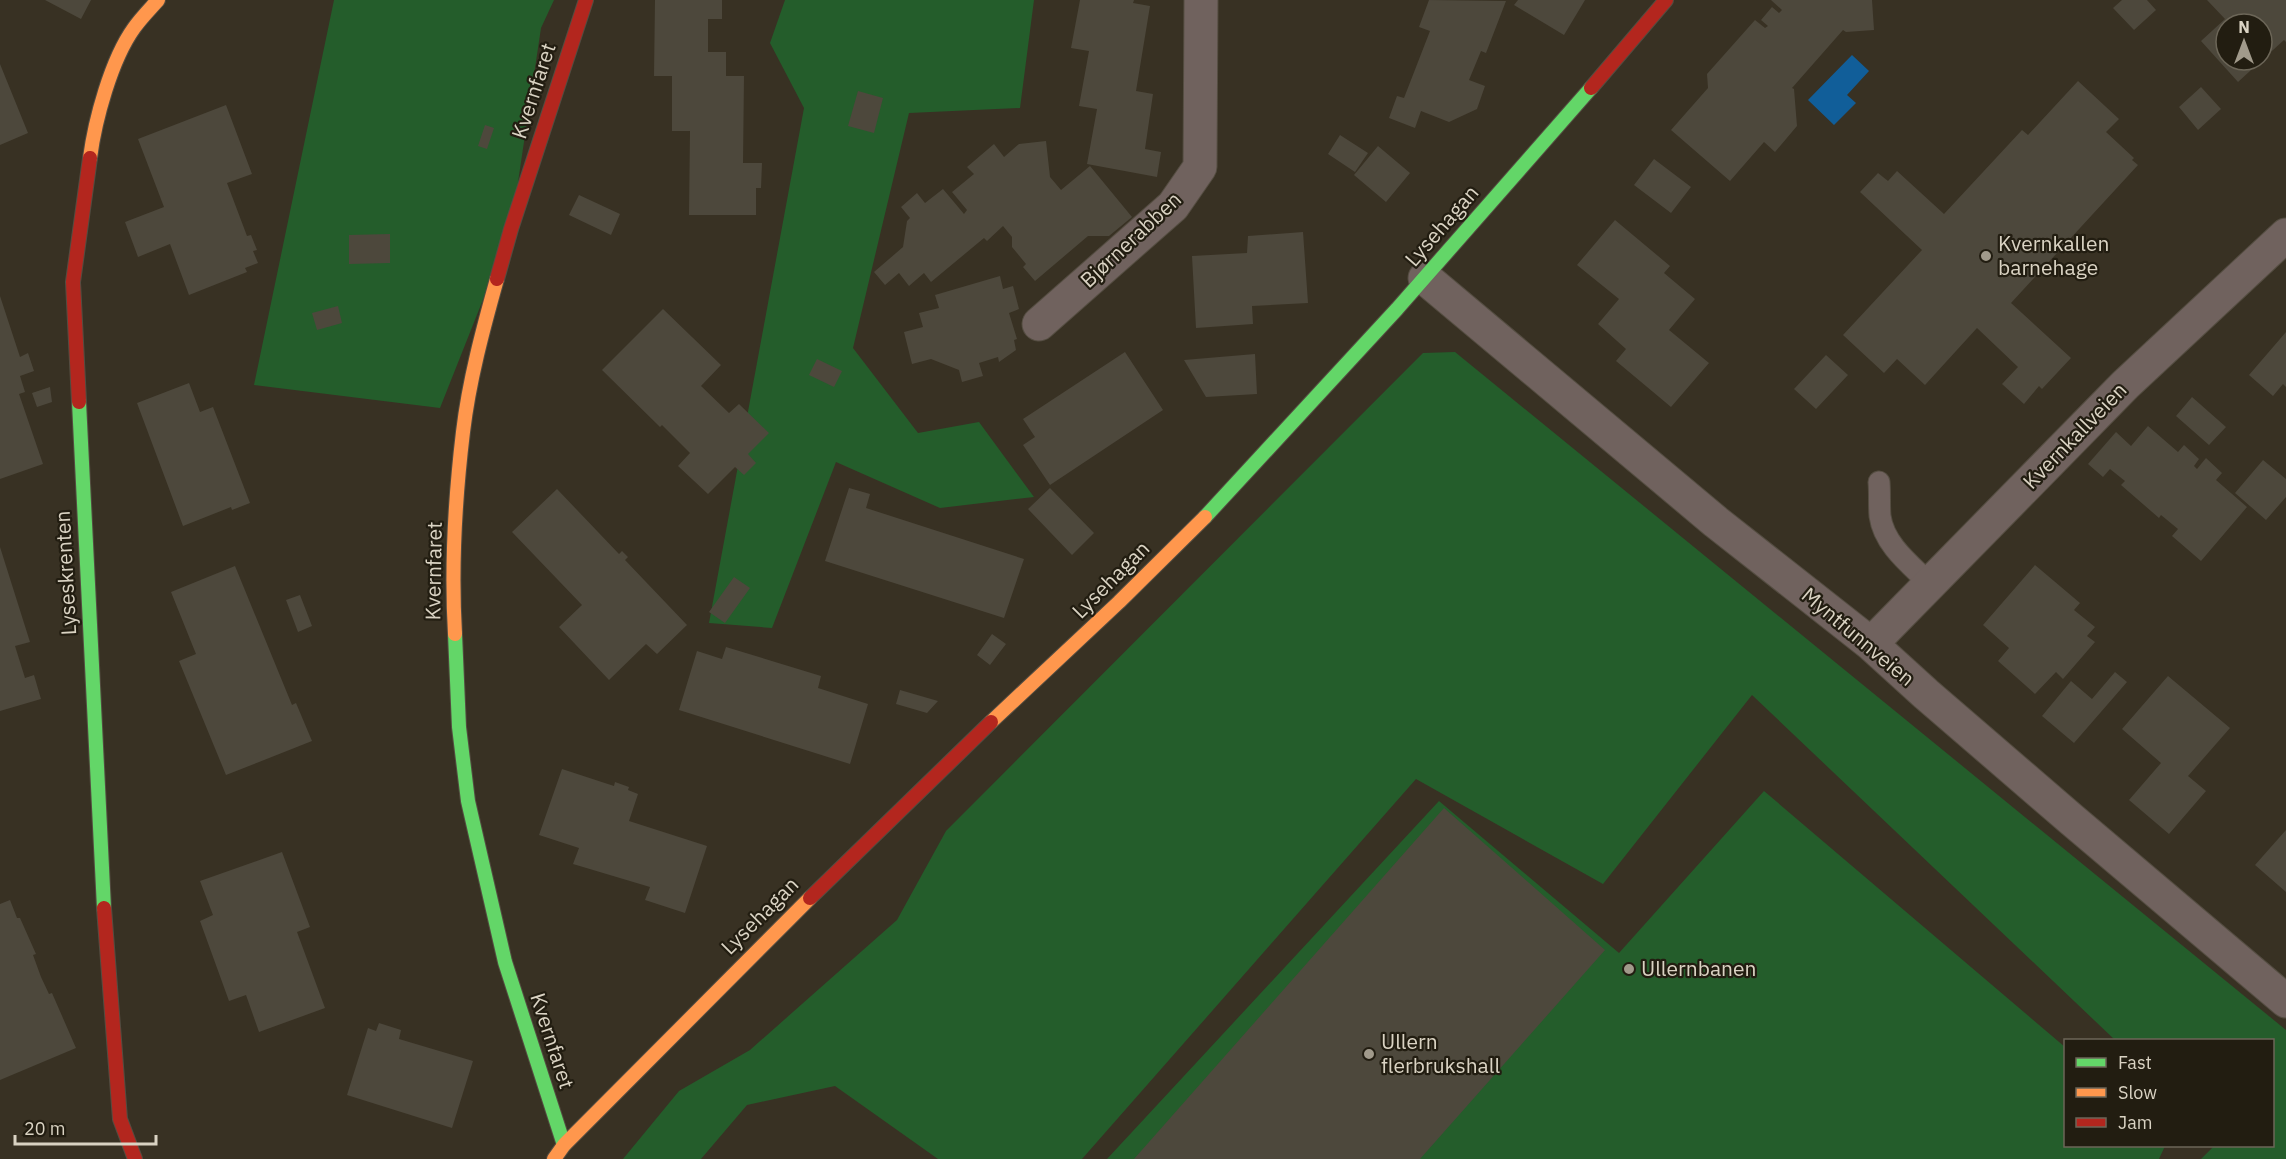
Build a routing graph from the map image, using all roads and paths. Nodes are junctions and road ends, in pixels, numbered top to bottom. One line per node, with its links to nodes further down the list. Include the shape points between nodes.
1 (158, 0): 13 (street, Lyseskrenten, via 133,29 110,76 92,142 73,282 104,918 120,1119)
2 (586, 0): 12 (street, Kvernfaret, via 511,229 484,327 463,430 452,580 459,727 468,801 505,962)
3 (1201, 0): 7 (street, Bjørnerabben, via 1200,167 1173,206)
4 (1666, 0): 6 (street, Lysehagan)
5 (2286, 235): 9 (street, Kvernkallveien, via 2125,385)
6 (1425, 278): 10 (street, Myntfunnveien, via 1707,514); 12 (street, Lysehagan, via 1228,492 777,928)
7 (1039, 324)
8 (1879, 482): 9 (lane, via 1880,518 1887,538)
9 (1930, 584): 10 (street, Kvernkallveien)
10 (1871, 644): 11 (street, Myntfunnveien)
11 (2286, 1001)
12 (564, 1145): 14 (street, Lysehagan)
13 (135, 1159)
14 (554, 1159)

